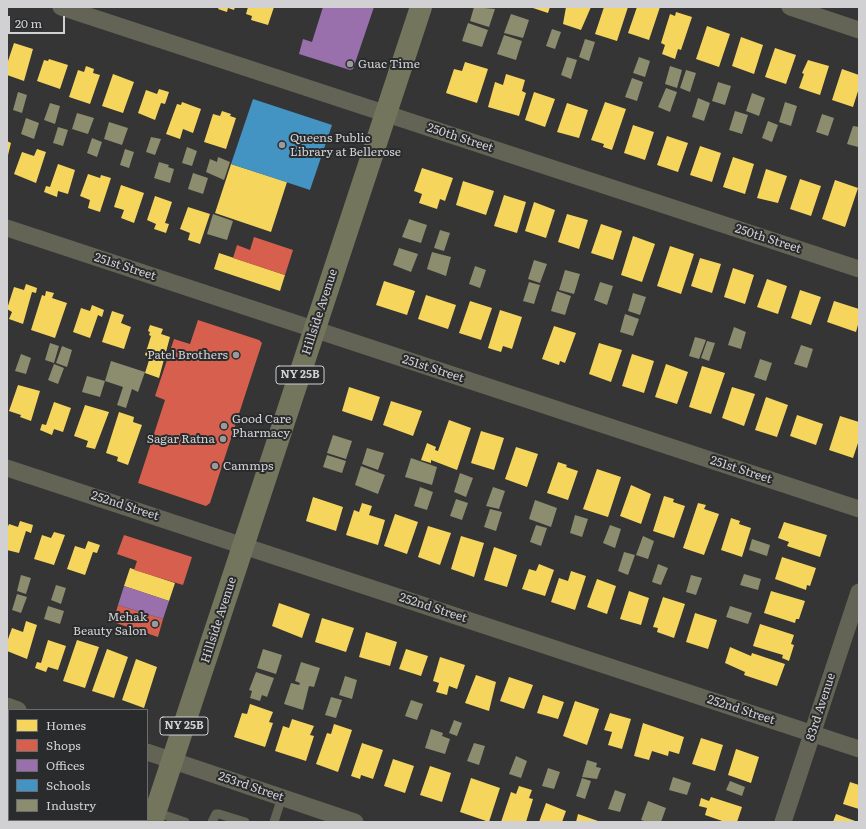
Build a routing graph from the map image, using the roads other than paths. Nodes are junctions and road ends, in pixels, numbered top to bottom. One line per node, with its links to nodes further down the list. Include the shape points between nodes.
1 (62, 7): 5 (street, 250th Street)
2 (421, 7): 5 (main road, Hillside Avenue / NY 25B)
3 (790, 7): 4 (street)
4 (859, 30)
5 (386, 114): 7 (street, 250th Street); 8 (main road, Hillside Avenue / NY 25B)
6 (7, 228): 8 (street, 251st Street)
7 (859, 269)
8 (314, 330): 10 (street, 251st Street); 11 (main road, Hillside Avenue / NY 25B)
9 (7, 468): 11 (street, 252nd Street)
10 (859, 509)
11 (244, 545): 13 (street, 252nd Street); 16 (main road, Hillside Avenue / NY 25B)
12 (859, 592): 13 (street, 83rd Avenue)
13 (812, 733): 14 (street, 252nd Street); 24 (street, 83rd Avenue)
14 (859, 749)
15 (148, 752): 16 (street, 253rd Street)
16 (172, 760): 17 (street, 253rd Street); 18 (main road, Hillside Avenue / NY 25B)
17 (282, 797): 22 (lane); 23 (street, 253rd Street)
18 (154, 817): 19 (lane)
19 (186, 822)
20 (212, 822): 21 (lane, via 216,814 220,814)
21 (245, 822)
22 (274, 822)
23 (355, 822)
24 (783, 822)

